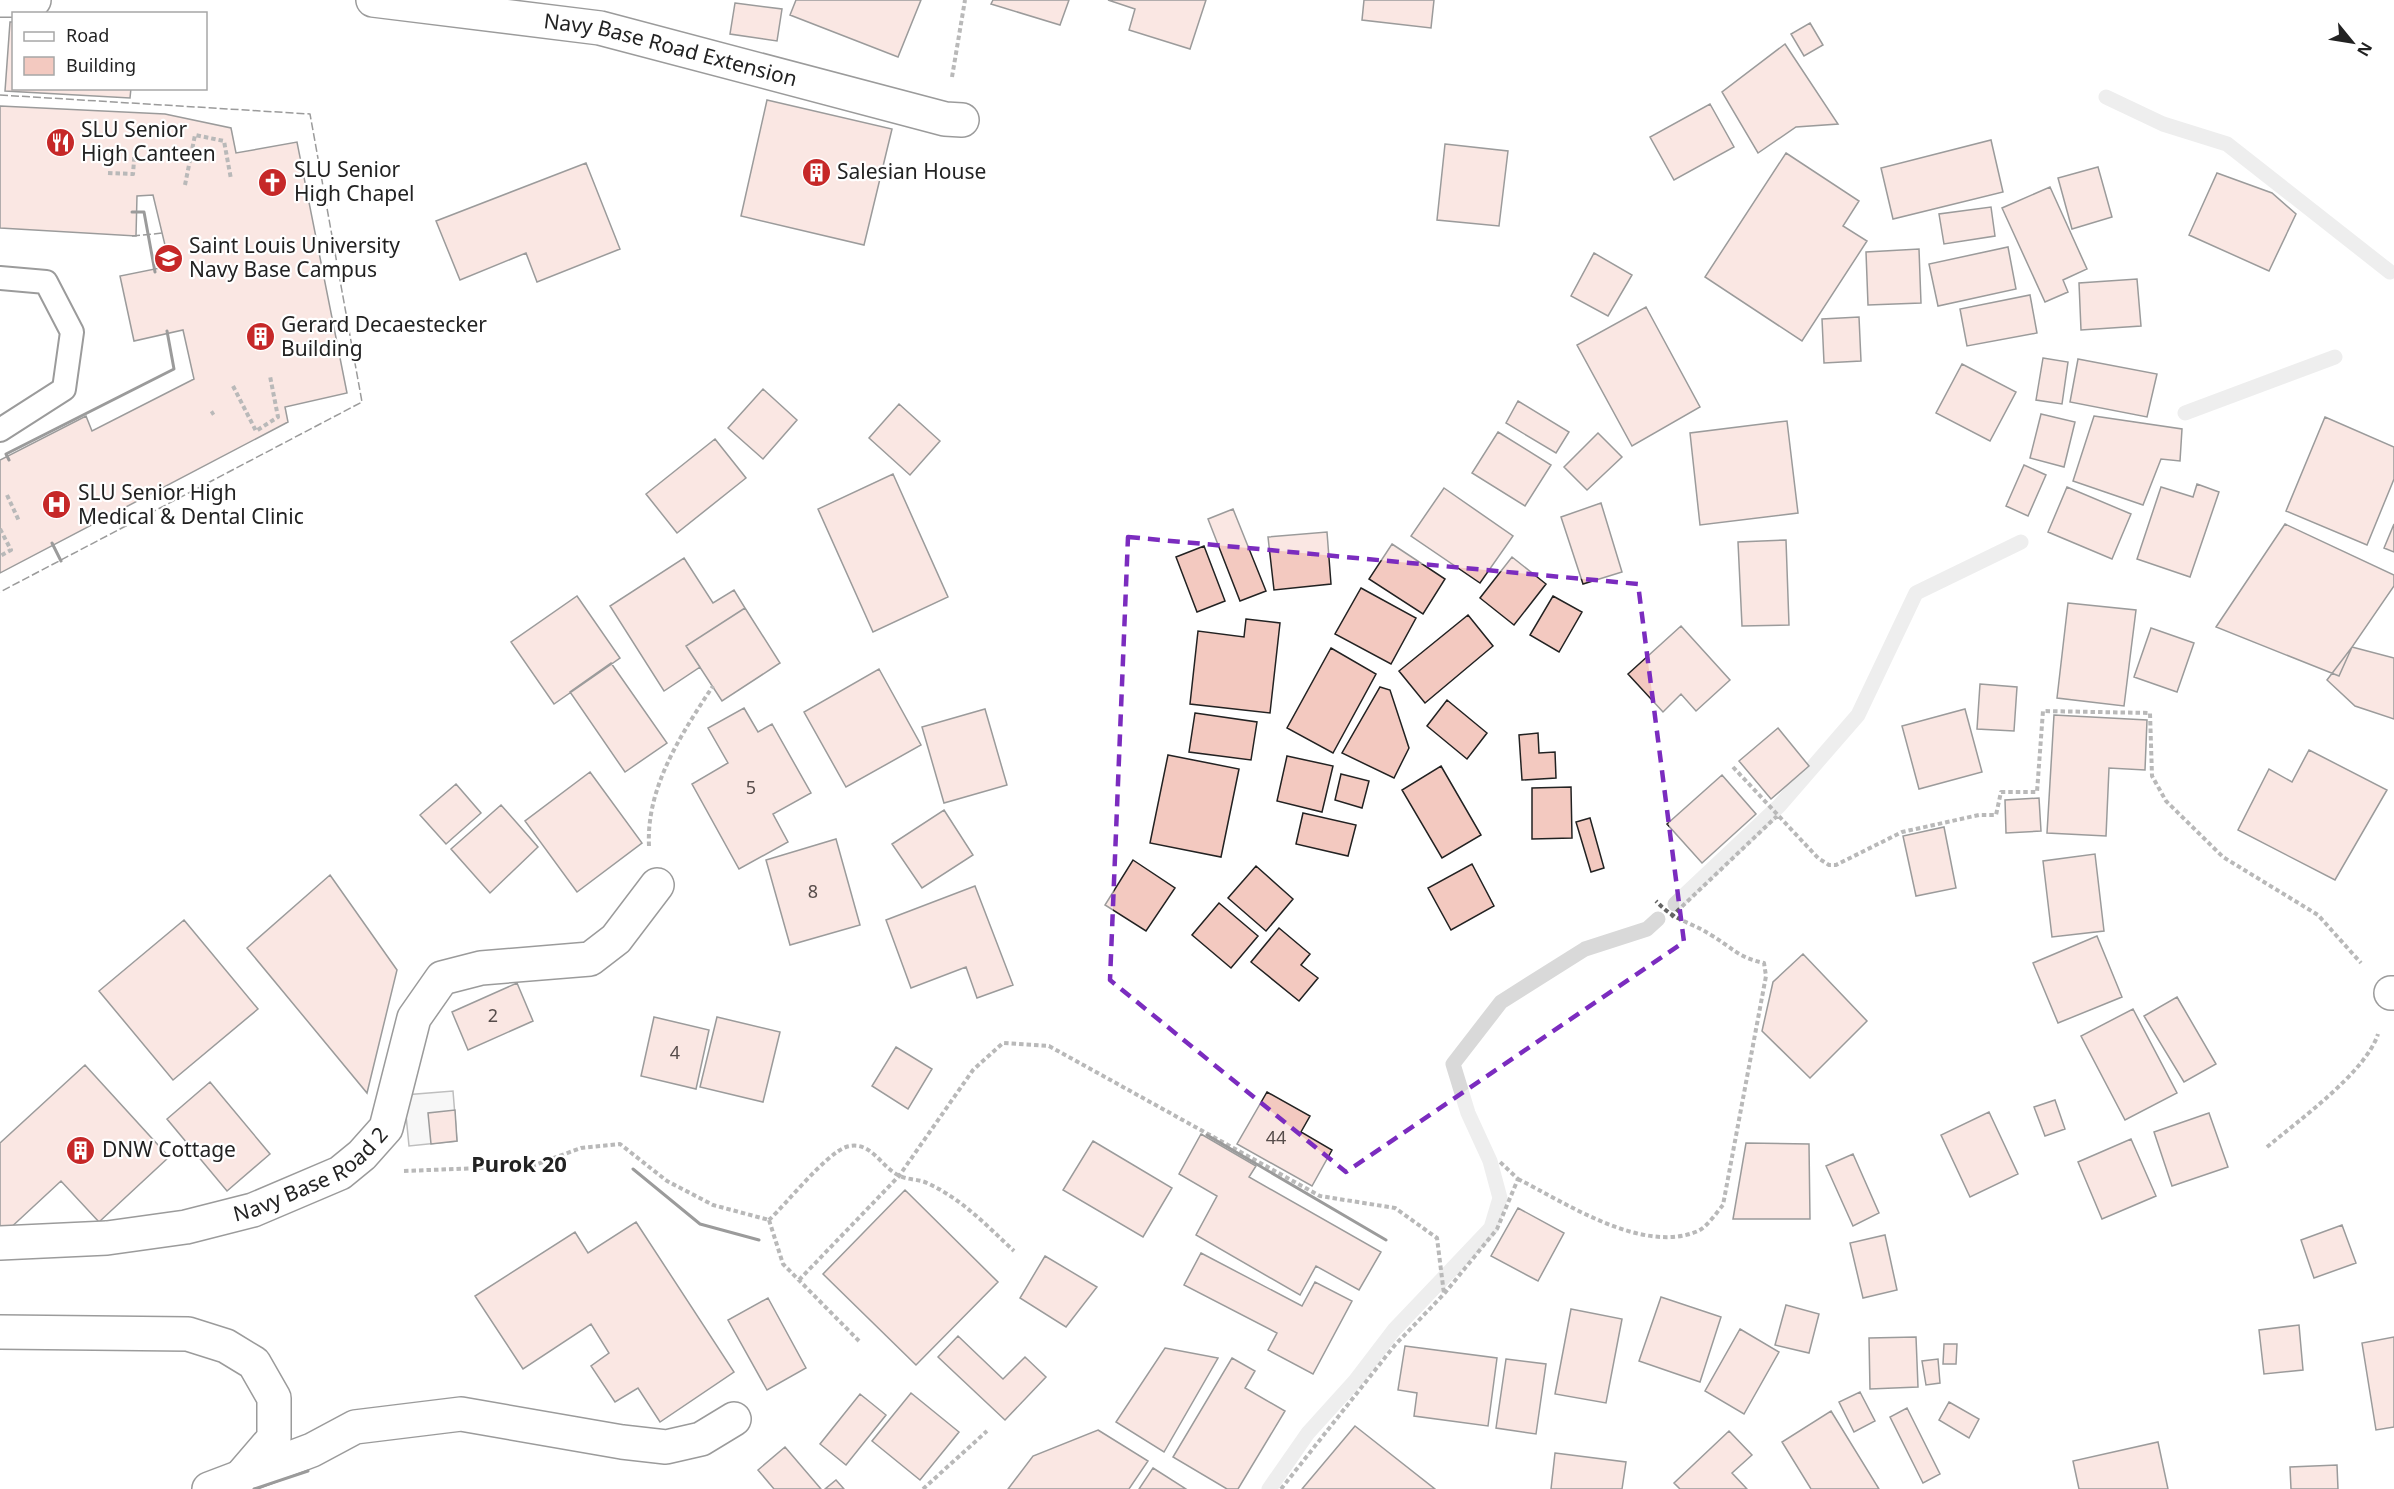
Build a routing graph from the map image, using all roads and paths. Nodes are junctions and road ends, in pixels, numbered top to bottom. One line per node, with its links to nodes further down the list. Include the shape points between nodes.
1 (0, 0): 2 (street)
2 (34, 0)
3 (373, 0): 5 (street, Navy Base Road Extension, via 600,27)
4 (965, 0): 5 (path)
5 (953, 120)
6 (135, 147): 7 (path, via 133,174)
7 (108, 173)
8 (231, 178): 9 (path, via 224,141 195,135)
9 (185, 185)
10 (0, 278): 13 (lane, via 46,282 72,332 64,389)
11 (270, 376): 12 (path, via 278,417 256,431)
12 (233, 386)
13 (0, 430)
14 (7, 495): 15 (path)
15 (19, 521)
16 (0, 529): 17 (path, via 11,550)
17 (0, 556)
18 (713, 686): 21 (path, via 676,742 648,825)
19 (1733, 767): 20 (path)
20 (1776, 815): 24 (path); 25 (path, via 1818,858 1836,865 1902,832 1979,815 1996,815 2001,792 2037,792 2043,711 2150,713 2152,776 2166,801 2223,858 2318,915)
21 (650, 850)
22 (657, 885): 28 (street, Navy Base Road 2, via 616,939 590,959 481,968 442,978 414,1018 386,1128)
23 (1656, 901): 24 (path)
24 (1671, 917): 30 (path, via 1710,934 1742,958 1764,963 1766,976 1724,1205 1700,1231 1668,1238 1629,1232)
25 (2393, 993): 26 (path, via 2374,1047 2327,1097)
26 (2267, 1147)
27 (1500, 1162): 30 (path)
28 (340, 1173): 31 (path, via 532,1166 581,1148 620,1144 667,1181 713,1205); 32 (street, Navy Base Road 2, via 253,1210 186,1227 107,1238)
29 (899, 1176): 31 (path, via 874,1152 845,1147 826,1159); 33 (path, via 924,1182 959,1200); 34 (path); 35 (path, via 973,1070 1003,1042 1049,1046 1320,1196 1395,1208 1437,1238)
30 (1518, 1179): 35 (path, via 1497,1229)
31 (769, 1220): 34 (path, via 783,1264)
32 (0, 1243)
33 (1014, 1251)
34 (799, 1280): 37 (path)
35 (1444, 1294): 43 (path, via 1395,1345)
36 (0, 1332): 40 (street, via 188,1334 226,1346 254,1363 274,1398 274,1437)
37 (859, 1341)
38 (734, 1419): 40 (street, via 701,1439 666,1447 461,1414 355,1427 312,1449)
39 (987, 1431): 42 (path)
40 (242, 1475): 41 (street)
41 (209, 1489)
42 (923, 1489)
43 (1281, 1489)

